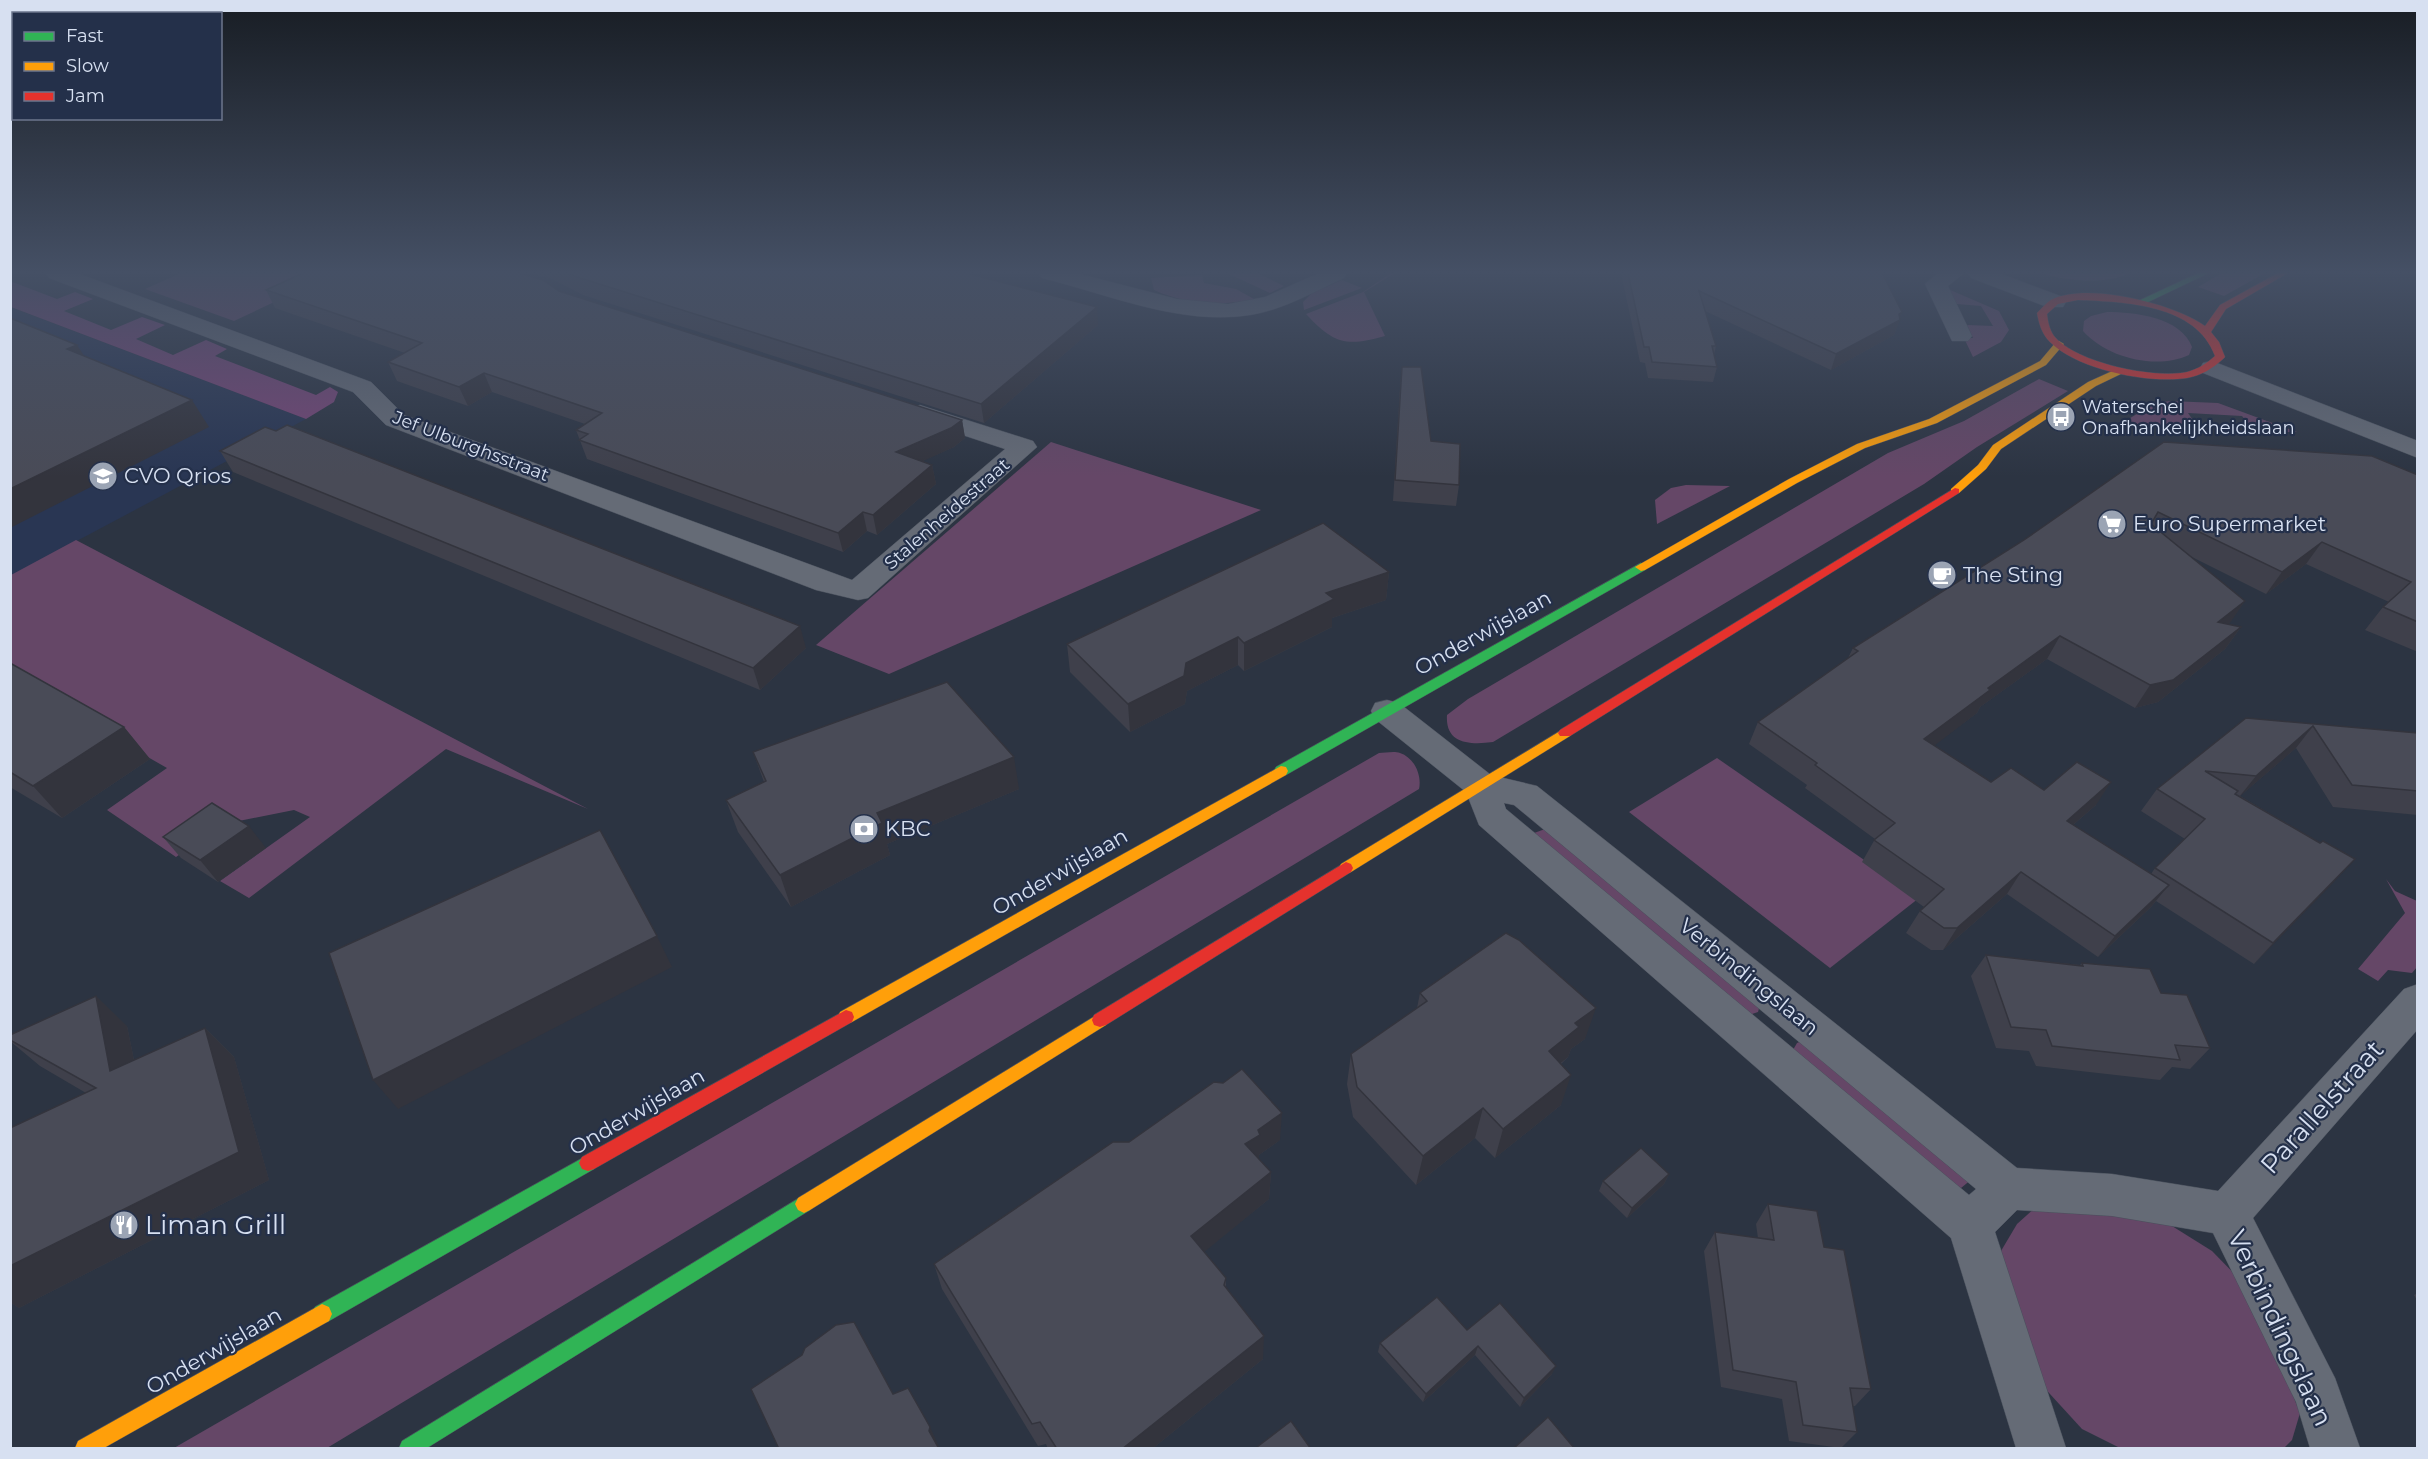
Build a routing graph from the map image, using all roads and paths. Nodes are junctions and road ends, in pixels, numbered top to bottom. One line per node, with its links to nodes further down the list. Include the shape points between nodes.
1 (239, 341): 9 (street, Jef Ulburghsstraat, via 362,387 395,420)
2 (2056, 341): 4 (main road)
3 (2214, 341): 5 (main road, via 2220,357)
4 (2059, 344): 6 (main road, via 2085,359); 10 (main road, Onderwijslaan, via 2043,363 1933,421 1861,446 1793,481)
5 (2212, 368): 6 (main road, via 2167,376); 8 (street)
6 (2119, 370): 11 (main road, via 1997,447 1954,492)
7 (896, 405): 9 (street, Stalenheidestraat, via 1024,447 858,591)
8 (2418, 450)
9 (826, 583)
10 (1387, 711): 11 (street, Verbindingslaan); 18 (main road, Onderwijslaan)
11 (1481, 785): 13 (street, Verbindingslaan, via 1525,795); 14 (street, Verbindingslaan, via 1491,816); 19 (main road)
12 (2418, 1001): 16 (street, Parallelstraat)
13 (1792, 1012): 14 (street); 15 (street, Verbindingslaan)
14 (1754, 1042): 17 (street, Verbindingslaan)
15 (2008, 1188): 16 (street, Verbindingslaan, via 2112,1195); 17 (street)
16 (2227, 1214): 21 (street, Verbindingslaan, via 2318,1395)
17 (1970, 1225): 20 (street)
18 (85, 1449)
19 (409, 1449)
20 (2041, 1449)
21 (2335, 1449)

